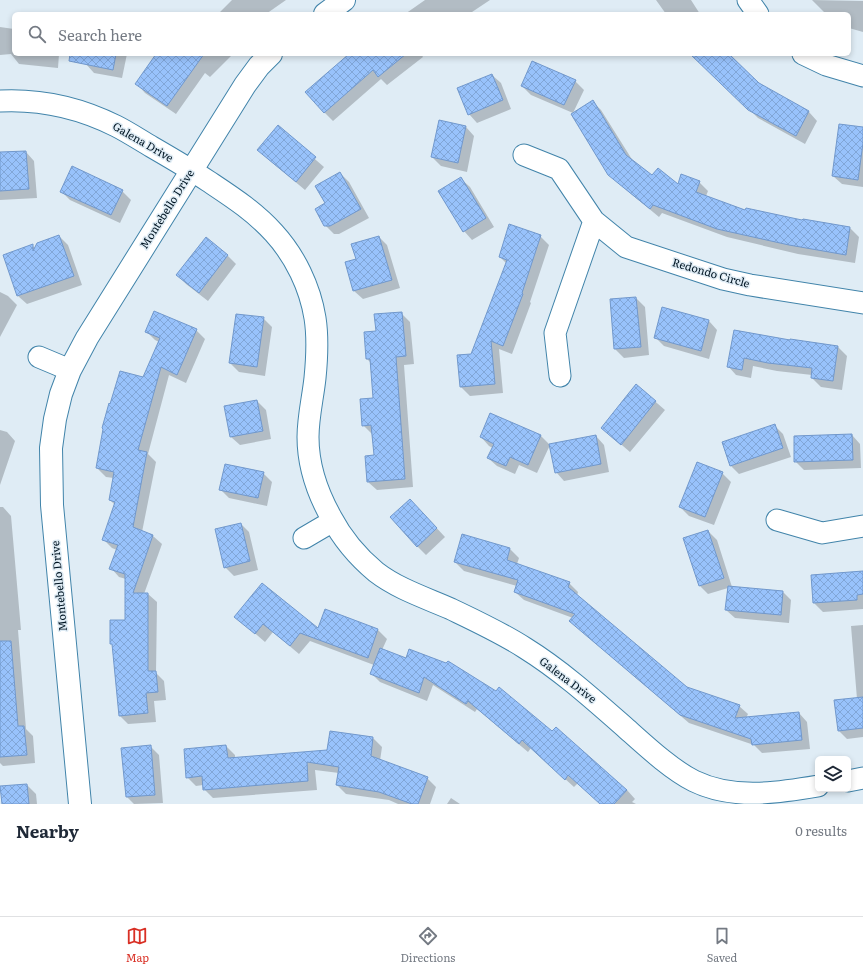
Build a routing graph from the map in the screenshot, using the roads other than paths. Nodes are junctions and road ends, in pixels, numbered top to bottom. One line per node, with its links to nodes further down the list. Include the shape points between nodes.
1 (344, 0): 3 (street)
2 (748, 0): 4 (street)
3 (328, 12)
4 (757, 12)
5 (269, 56): 10 (street, Montebello Drive, via 245,85)
6 (808, 56): 7 (street)
7 (863, 76)
8 (0, 101): 10 (street, Galena Drive, via 38,102 67,107 90,115 116,126)
9 (524, 155): 11 (street, Redondo Circle, via 559,169)
10 (191, 170): 14 (street, Montebello Drive, via 87,338); 17 (street, Galena Drive, via 254,213 271,229 296,262 308,290 315,317 317,347 308,436 310,460 324,504)
11 (594, 221): 12 (street, Redondo Circle, via 626,247 723,279); 15 (street, via 554,333)
12 (863, 303)
13 (39, 357): 14 (street)
14 (70, 370): 23 (street, Montebello Drive, via 54,419 51,448 52,505)
15 (560, 376)
16 (777, 520): 18 (street, via 822,533)
17 (333, 521): 19 (street); 22 (street, Galena Drive, via 344,540 376,572 394,584 526,648 588,695 654,752 694,781 740,793 776,792)
18 (863, 526)
19 (304, 538)
20 (863, 778): 21 (street)
21 (851, 780)
22 (815, 786)
23 (80, 804)

